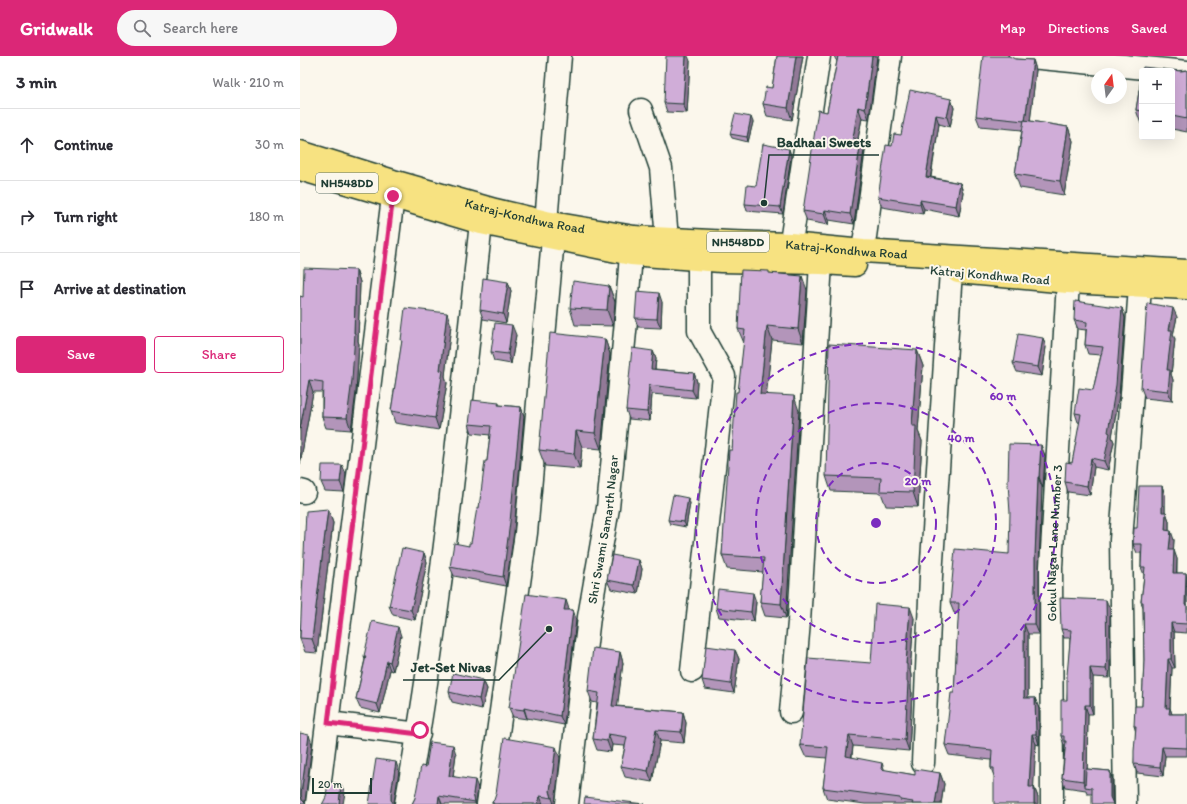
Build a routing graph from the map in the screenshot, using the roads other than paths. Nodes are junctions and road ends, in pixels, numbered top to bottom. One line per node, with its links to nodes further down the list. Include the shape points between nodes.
1 (560, 56): 11 (street)
2 (819, 56): 14 (street)
3 (890, 56): 13 (street)
4 (1020, 56): 5 (street)
5 (1187, 72)
6 (641, 110): 12 (street, via 661,168)
7 (300, 152): 11 (highway, Katraj-Kondhwa Road / NH548DD, via 495,210)
8 (300, 169): 9 (highway, Katraj Kondhwa Road / NH548DD)
9 (393, 196): 10 (highway, Katraj Kondhwa Road / NH548DD); 25 (street)
10 (481, 223): 11 (highway, Katraj Kondhwa Road / NH548DD); 26 (street, via 451,498)
11 (550, 230): 12 (highway, Katraj-Kondhwa Road / NH548DD); 15 (highway, Katraj Kondhwa Road / NH548DD); 30 (street, via 526,533)
12 (667, 239): 14 (highway, Katraj-Kondhwa Road / NH548DD, via 730,242)
13 (863, 251): 14 (highway, Katraj-Kondhwa Road / NH548DD); 19 (highway, Katraj-Kondhwa Road / NH548DD)
14 (789, 253): 16 (highway, Katraj Kondhwa Road / NH548DD, via 721,261); 17 (highway, Katraj Kondhwa Road / NH548DD)
15 (631, 254): 16 (highway, Katraj Kondhwa Road / NH548DD); 31 (street, Shri Swami Samarth Nagar, via 608,508 589,617)
16 (699, 259): 23 (street, via 699,331 724,376)
17 (821, 262): 18 (highway, Katraj Kondhwa Road / NH548DD); 24 (street)
18 (951, 271): 20 (highway, Katraj Kondhwa Road / NH548DD); 27 (street, via 931,576)
19 (1187, 271)
20 (1068, 282): 21 (highway, Katraj Kondhwa Road / NH548DD); 32 (street, Gokul Nagar Lane Number 3, via 1051,566)
21 (1140, 286): 22 (highway, Katraj Kondhwa Road / NH548DD); 33 (street, via 1121,540)
22 (1187, 288)
23 (692, 671)
24 (791, 712)
25 (328, 723): 26 (street); 28 (street)
26 (419, 734): 29 (street)
27 (923, 763)
28 (317, 804)
29 (406, 804)
30 (488, 804)
31 (567, 804)
32 (1052, 804)
33 (1125, 804)

